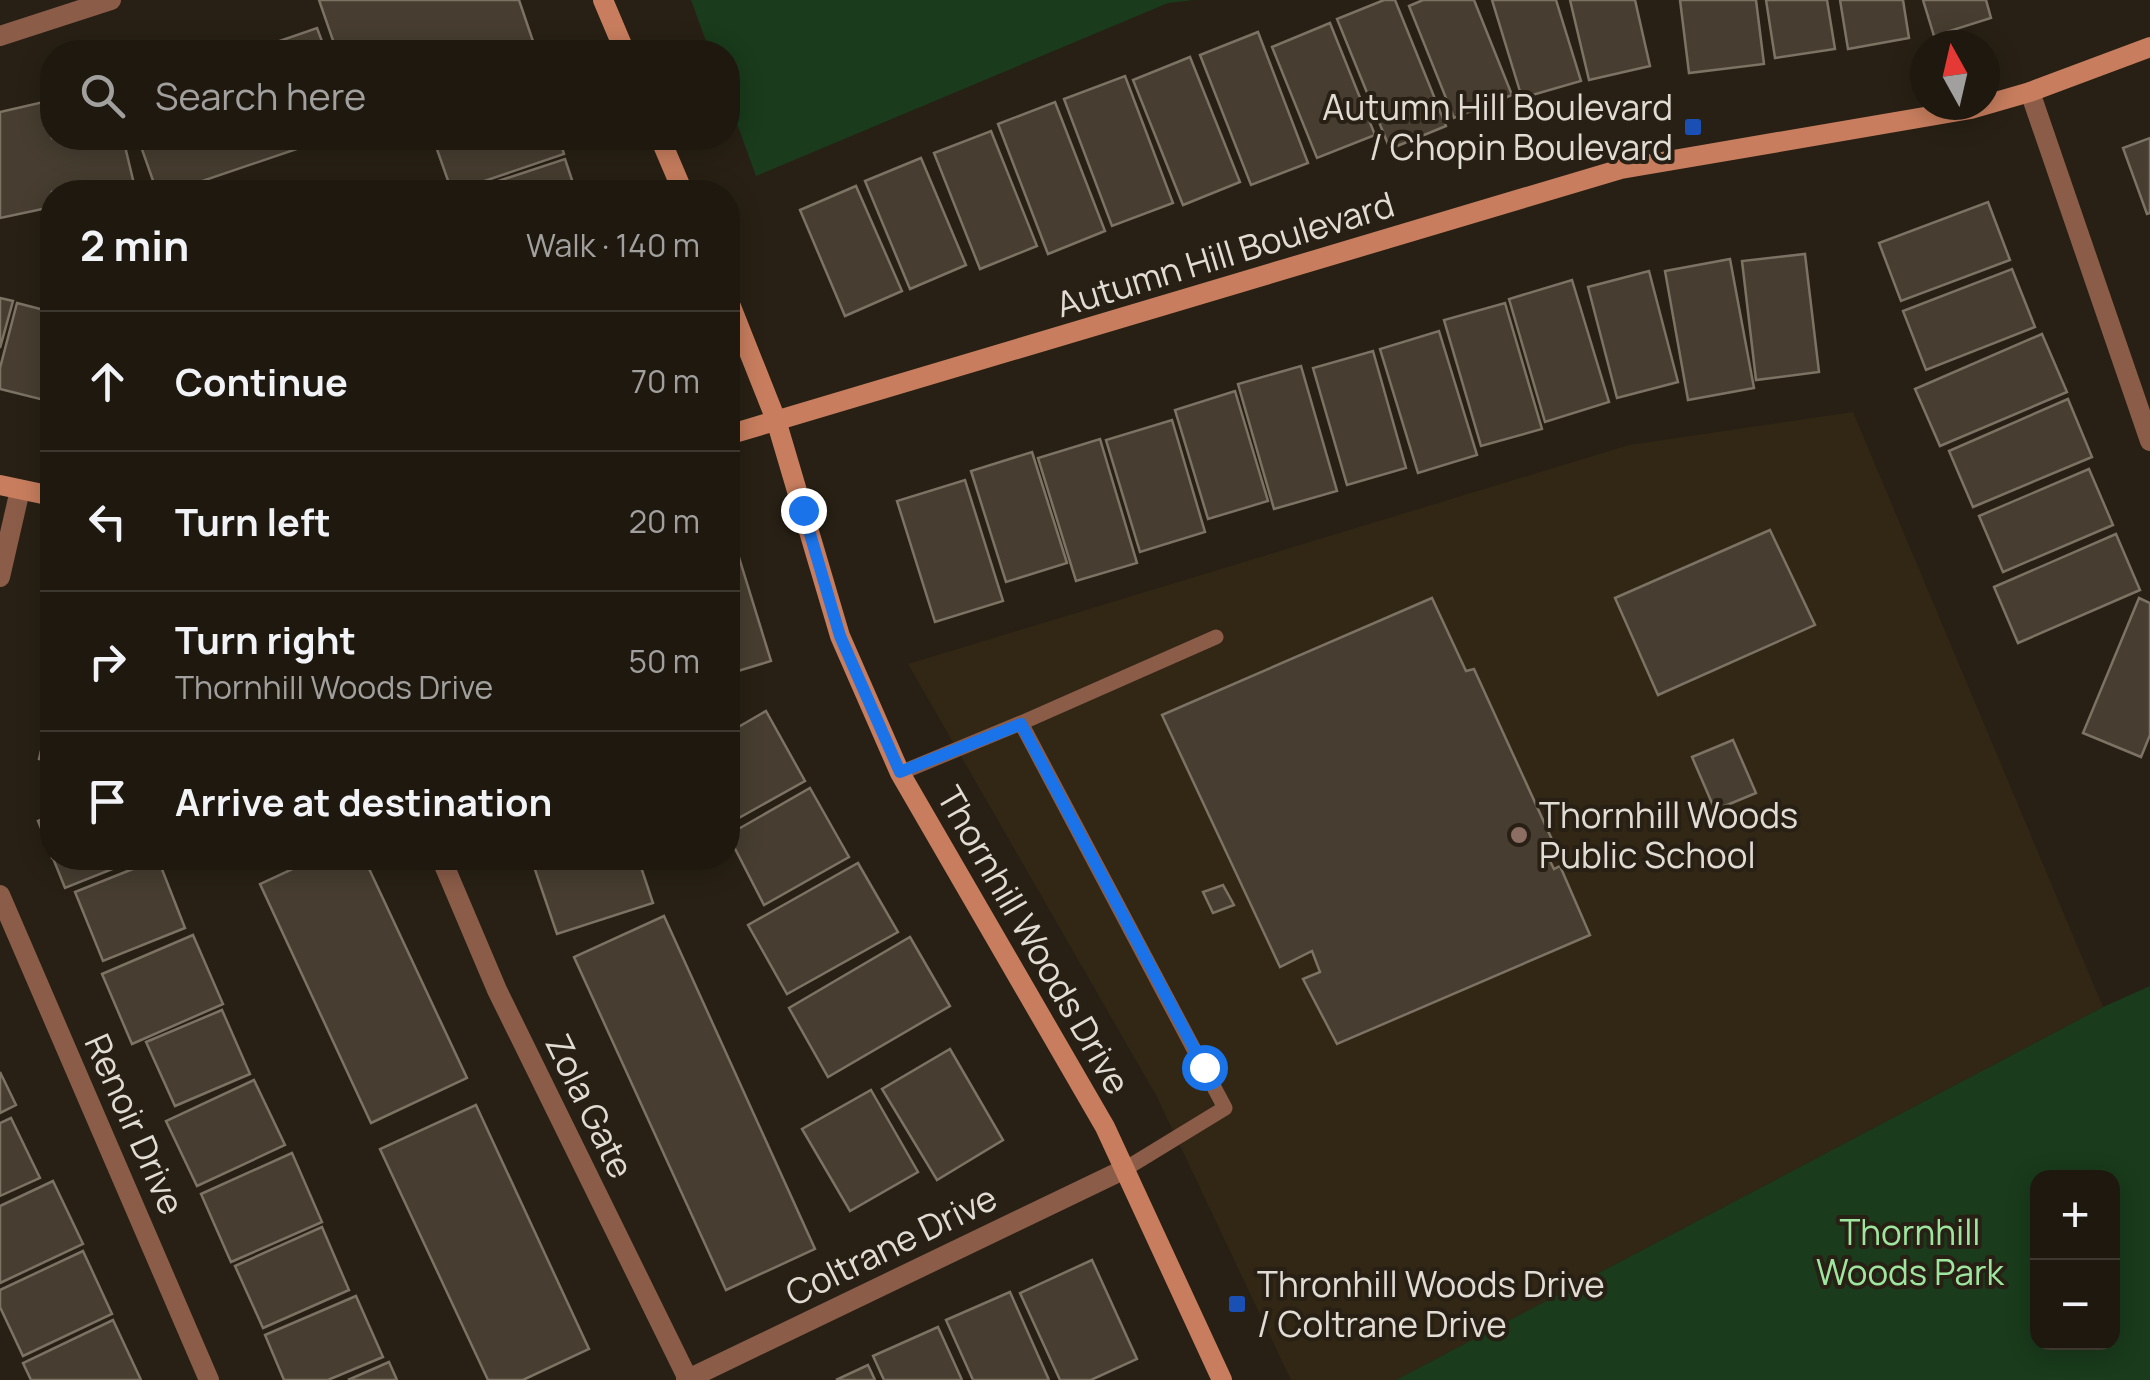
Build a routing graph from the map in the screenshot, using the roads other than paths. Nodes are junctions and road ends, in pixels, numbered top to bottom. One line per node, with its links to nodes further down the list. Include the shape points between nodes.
1 (111, 0): 3 (street)
2 (604, 0): 4 (street)
3 (0, 36)
4 (620, 40)
5 (2150, 46): 6 (street, Autumn Hill Boulevard)
6 (2030, 92): 10 (street, Autumn Hill Boulevard, via 1971,109 1620,169); 12 (street)
7 (665, 150): 8 (street)
8 (678, 180)
9 (740, 329): 10 (street, Thornhill Woods Drive)
10 (776, 420): 11 (street, Autumn Hill Boulevard); 18 (street, Thornhill Woods Drive, via 840,636)
11 (740, 430)
12 (2150, 441)
13 (10, 487): 14 (street); 15 (street)
14 (40, 493)
15 (0, 576)
16 (1216, 637): 17 (lane)
17 (1021, 724): 18 (lane); 21 (lane, via 1224,1108)
18 (900, 772): 21 (street, Thornhill Woods Drive)
19 (446, 870): 23 (street, Zola Gate)
20 (0, 895): 22 (street, Renoir Drive)
21 (1125, 1169): 23 (street, Coltrane Drive); 24 (street, Thornhill Woods Drive)
22 (209, 1380)
23 (687, 1380)
24 (1222, 1380)

